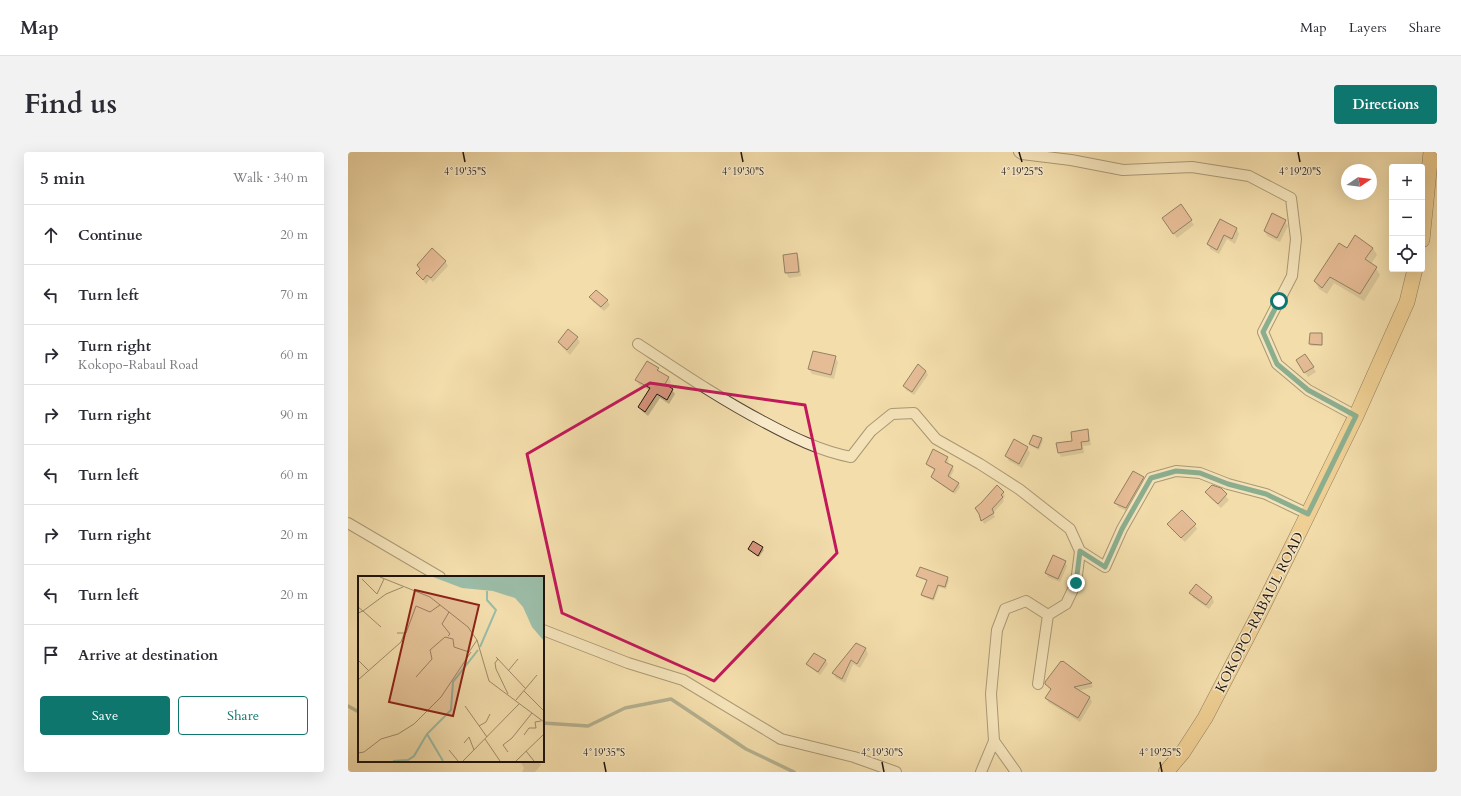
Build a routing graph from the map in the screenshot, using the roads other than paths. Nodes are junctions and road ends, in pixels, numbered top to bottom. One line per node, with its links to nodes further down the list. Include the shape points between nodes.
1 (1019, 152): 6 (street, via 1123,170 1192,167 1249,176 1291,198 1296,239 1292,276 1263,332 1277,364 1308,390)
2 (1431, 152): 3 (main road)
3 (1422, 236)
4 (1415, 272): 6 (main road, KOKOPO-RABAUL ROAD, via 1407,302)
5 (638, 344): 9 (street, via 727,403 792,438 837,455 851,458 871,431 892,414 914,413 936,439 1019,489 1070,529)
6 (1356, 416): 7 (main road, KOKOPO-RABAUL ROAD)
7 (1308, 514): 9 (street, via 1266,494 1200,473 1176,471 1151,478 1122,529 1105,567); 18 (main road, KOKOPO-RABAUL ROAD, via 1205,718 1183,752)
8 (348, 523): 10 (street)
9 (1080, 551): 11 (street, via 1076,583 1066,604)
10 (438, 576)
11 (1048, 615): 13 (street); 14 (street, via 1026,601 1005,609 997,630 991,694)
12 (544, 630): 15 (street, via 628,663 683,680 781,738 854,757)
13 (1038, 684)
14 (994, 741): 16 (street); 17 (street)
15 (896, 772)
16 (981, 772)
17 (1016, 772)
18 (1166, 772)

